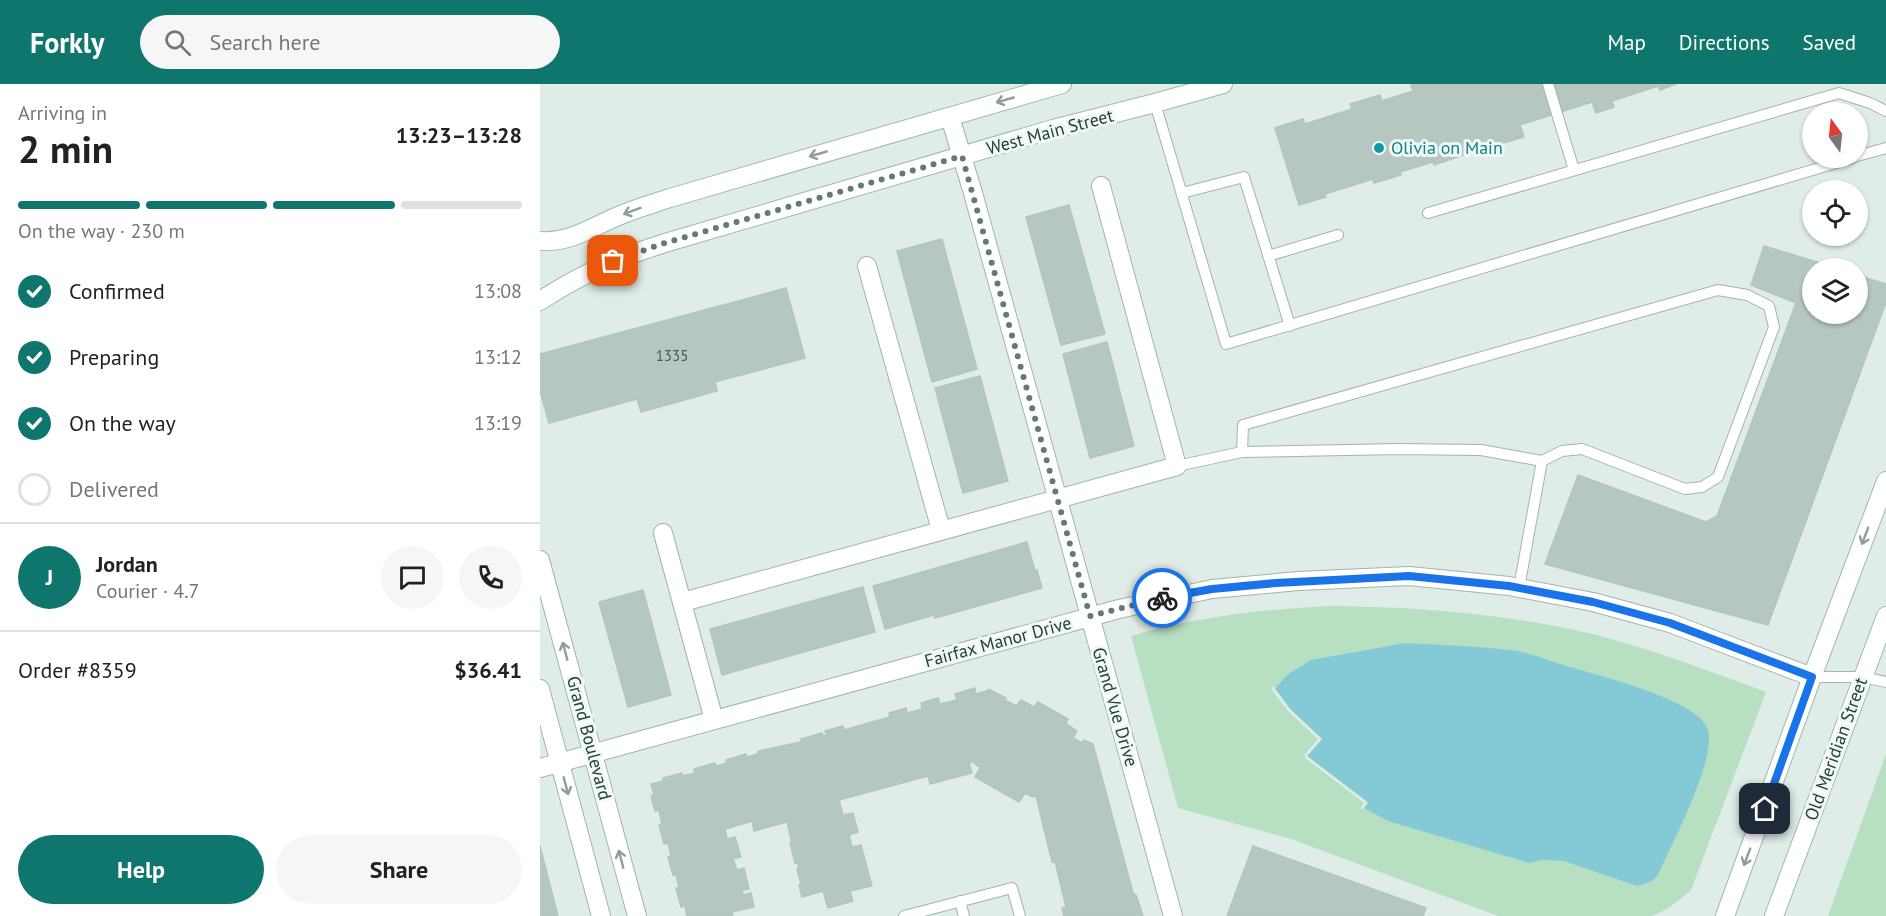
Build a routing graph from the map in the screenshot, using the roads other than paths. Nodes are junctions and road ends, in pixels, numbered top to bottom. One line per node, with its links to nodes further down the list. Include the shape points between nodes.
1 (1062, 84): 6 (street, one-way to 6)
2 (1224, 84): 4 (street, West Main Street)
3 (1548, 84): 11 (lane)
4 (1155, 104): 9 (street, West Main Street); 13 (lane)
5 (1886, 111): 11 (lane, via 1839,93)
6 (950, 117): 9 (street, Grand Vue Drive); 16 (street, one-way to 16, via 670,198 572,238)
7 (1886, 148): 8 (lane)
8 (1868, 153)
9 (962, 156): 19 (street, West Main Street, via 636,252 586,273); 25 (street, Grand Vue Drive)
10 (1818, 168): 20 (lane)
11 (1574, 170): 14 (lane)
12 (1101, 186): 23 (street)
13 (1182, 193): 17 (lane, via 1244,177); 20 (lane, via 1226,344)
14 (1428, 213)
15 (1338, 235): 17 (lane)
16 (540, 241)
17 (1268, 256): 20 (lane)
18 (867, 266): 26 (street)
19 (540, 301)
20 (1290, 326)
21 (1242, 452): 22 (lane, via 1481,450); 22 (lane, via 1244,425 1719,290 1747,295 1769,306 1774,327 1718,477 1702,487 1685,489 1582,449 1562,451); 23 (lane)
22 (1542, 461): 29 (lane)
23 (1177, 466): 25 (street)
24 (1886, 481): 33 (street, one-way to 33)
25 (1057, 498): 26 (street); 31 (street, Grand Vue Drive)
26 (941, 531): 30 (street)
27 (663, 533): 30 (street)
28 (540, 560): 38 (street, Grand Boulevard, one-way to 28)
29 (1519, 588): 31 (street, Fairfax Manor Drive, via 1409,576 1298,581 1212,589); 33 (street, Fairfax Manor Drive, via 1593,602 1670,623)
30 (682, 602): 37 (street)
31 (1090, 616): 37 (street, Fairfax Manor Drive); 47 (street, Grand Vue Drive)
32 (1886, 616): 34 (street, Old Meridian Street)
33 (1812, 677): 34 (lane); 48 (street, one-way to 48)
34 (1863, 677): 35 (lane); 49 (street, Old Meridian Street)
35 (1886, 682)
36 (540, 689): 39 (street, Grand Boulevard)
37 (714, 720): 38 (street, Fairfax Manor Drive)
38 (593, 753): 39 (street, Fairfax Manor Drive); 43 (street, Grand Boulevard, one-way to 38)
39 (559, 762): 40 (street, Fairfax Manor Drive); 42 (street, Grand Boulevard, one-way to 42)
40 (540, 768)
41 (960, 901): 44 (lane); 45 (lane); 46 (lane, via 1012,888)
42 (600, 916)
43 (637, 916)
44 (904, 916)
45 (964, 916)
46 (1020, 916)
47 (1173, 916)
48 (1725, 916)
49 (1774, 916)

